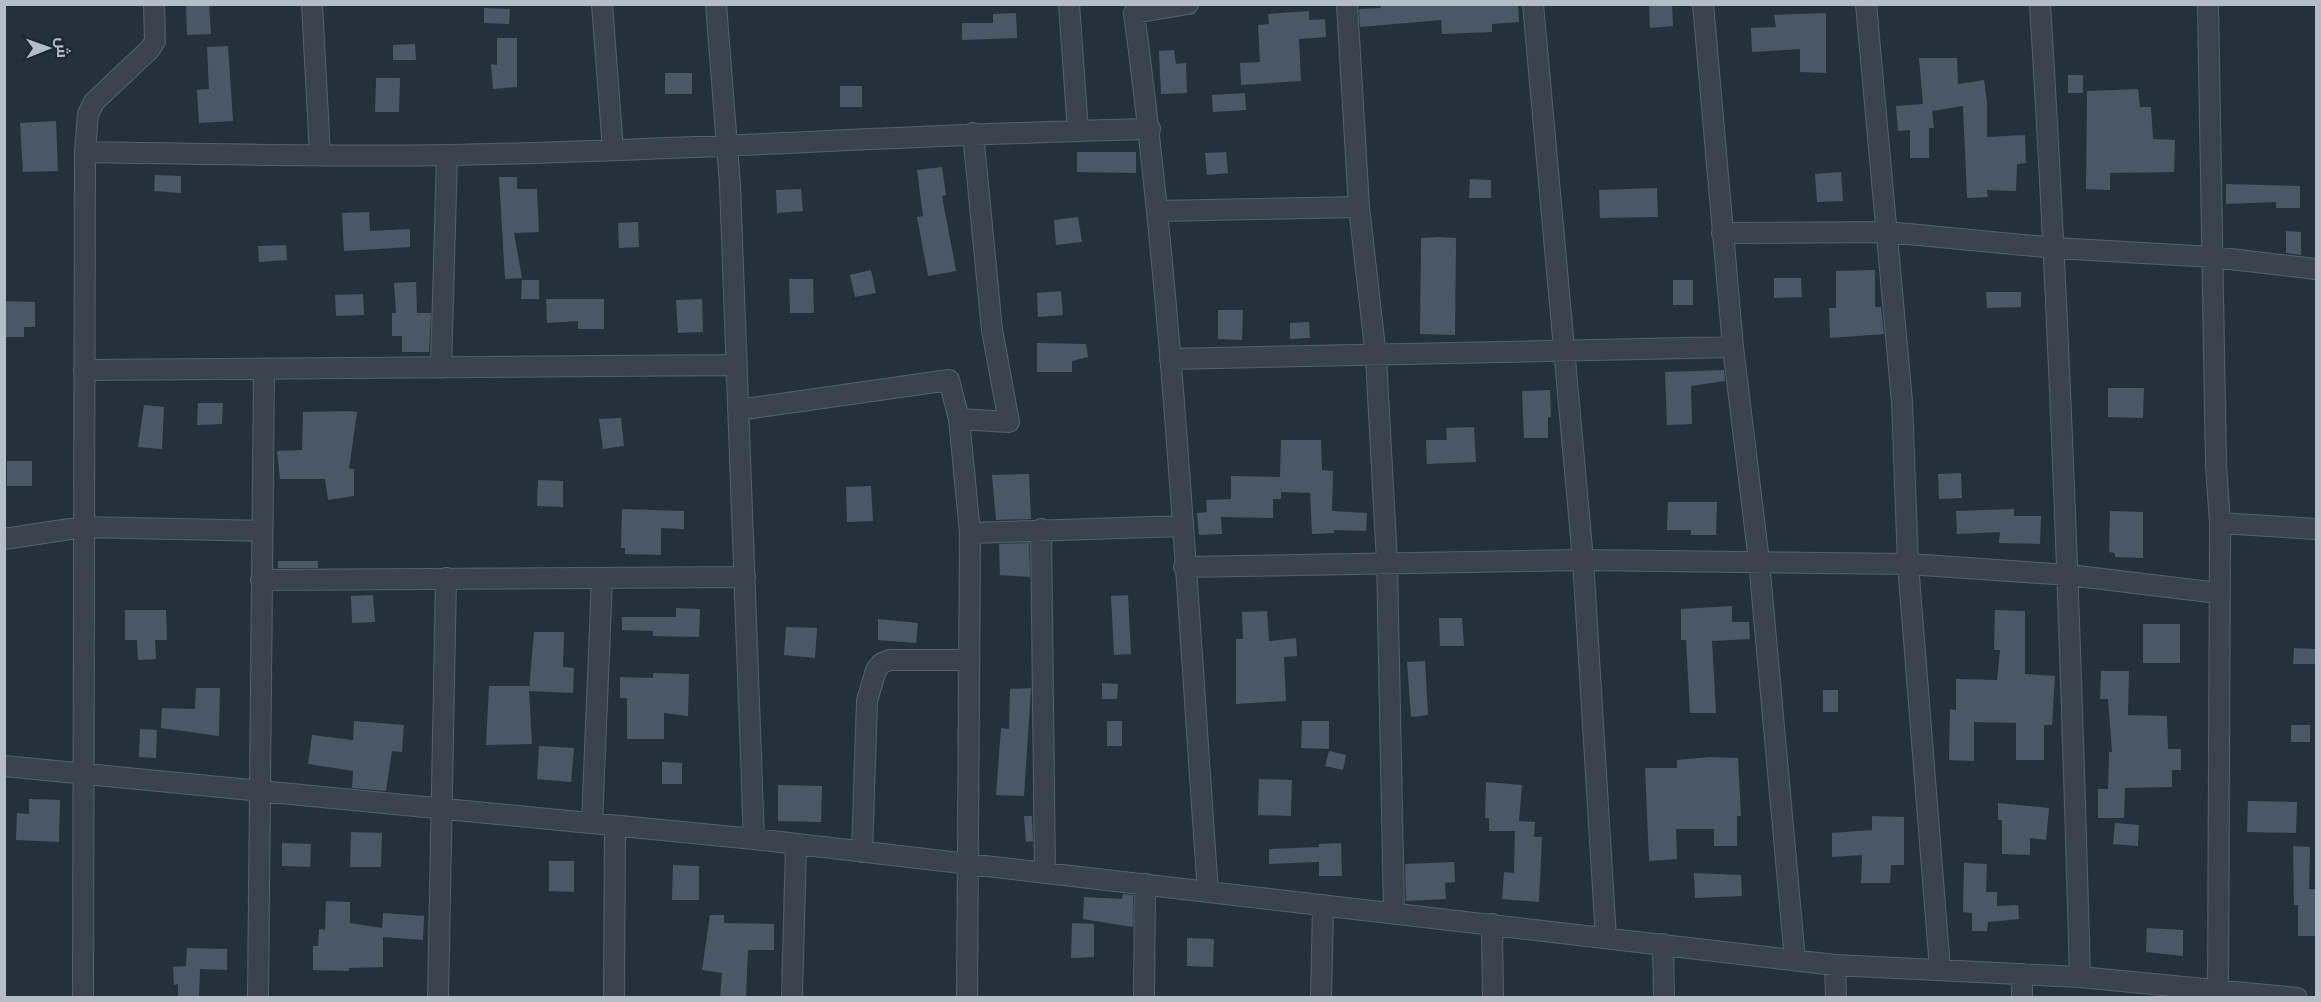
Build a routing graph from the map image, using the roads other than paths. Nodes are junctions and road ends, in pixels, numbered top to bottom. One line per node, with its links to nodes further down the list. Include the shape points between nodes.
1 (154, 4): 19 (street, via 154,41 94,102 88,114)
2 (312, 4): 20 (street)
3 (602, 4): 18 (street)
4 (716, 4): 17 (street)
5 (1069, 4): 15 (street)
6 (1188, 4): 13 (street)
7 (1347, 4): 22 (street)
8 (1533, 4): 30 (street)
9 (1703, 4): 25 (street)
10 (1866, 4): 24 (street)
11 (2040, 4): 26 (street)
12 (2208, 4): 27 (street)
13 (1134, 9): 14 (street)
14 (1150, 129): 15 (street); 23 (street)
15 (1078, 131): 16 (street)
16 (973, 133): 17 (street); 38 (street, via 992,330 1009,422)
17 (727, 147): 18 (street); 33 (street)
18 (614, 150): 21 (street)
19 (85, 152): 20 (street); 35 (street)
20 (320, 155): 21 (street)
21 (447, 155): 34 (street)
22 (1359, 207): 23 (street); 31 (street)
23 (1158, 211): 32 (street)
24 (1887, 232): 25 (street); 26 (street); 50 (street, via 1902,402)
25 (1722, 233): 29 (street)
26 (2055, 248): 27 (street); 52 (street)
27 (2213, 257): 28 (street); 39 (street)
28 (2316, 269)
29 (1733, 347): 30 (street); 48 (street)
30 (1564, 350): 31 (street); 47 (street)
31 (1376, 357): 32 (street); 49 (street)
32 (1170, 359): 40 (street)
33 (735, 366): 34 (street); 37 (street)
34 (441, 368): 36 (street)
35 (84, 370): 36 (street); 41 (street)
36 (264, 370): 44 (street)
37 (738, 410): 38 (street, via 949,380); 53 (street)
38 (959, 419): 45 (street)
39 (2220, 524): 42 (street); 57 (street)
40 (1181, 526): 43 (street); 51 (street)
41 (83, 527): 44 (street); 46 (street); 60 (street)
42 (2316, 529)
43 (1041, 530): 45 (street); 69 (street)
44 (262, 531): 55 (street)
45 (970, 533): 58 (street)
46 (4, 539)
47 (1583, 560): 48 (street); 49 (street); 75 (street)
48 (1759, 561): 50 (street); 77 (street)
49 (1387, 562): 51 (street); 73 (street)
50 (1908, 564): 52 (street); 79 (street)
51 (1184, 567): 71 (street)
52 (2068, 574): 57 (street); 81 (street)
53 (745, 577): 56 (street); 65 (street)
54 (446, 578): 55 (street); 56 (street); 62 (street)
55 (261, 579): 61 (street)
56 (602, 579): 63 (street)
57 (2218, 593): 82 (street)
58 (969, 660): 67 (street, via 890,660 876,670 867,701); 68 (street)
59 (4, 766): 60 (street)
60 (83, 774): 61 (street); 83 (street)
61 (259, 790): 62 (street); 84 (street)
62 (440, 807): 63 (street); 85 (street)
63 (592, 822): 64 (street)
64 (615, 826): 65 (street); 86 (street)
65 (754, 839): 66 (street)
66 (796, 844): 67 (street); 87 (street)
67 (862, 852): 68 (street)
68 (969, 864): 69 (street); 88 (street)
69 (1045, 873): 70 (street)
70 (1145, 884): 71 (street); 89 (street)
71 (1208, 891): 72 (street)
72 (1323, 905): 73 (street); 90 (street)
73 (1394, 913): 74 (street)
74 (1492, 924): 75 (street); 91 (street)
75 (1605, 938): 76 (street)
76 (1663, 944): 77 (street); 92 (street)
77 (1795, 960): 78 (street)
78 (1835, 965): 79 (street); 93 (street)
79 (1940, 969): 80 (street)
80 (2022, 974): 81 (street); 94 (street)
81 (2079, 977): 82 (street)
82 (2218, 994): 95 (street)
83 (83, 998)
84 (258, 998)
85 (438, 998)
86 (614, 998)
87 (792, 998)
88 (967, 998)
89 (1144, 998)
90 (1321, 998)
91 (1493, 998)
92 (1664, 998)
93 (1836, 998)
94 (2022, 998)
95 (2297, 998)

